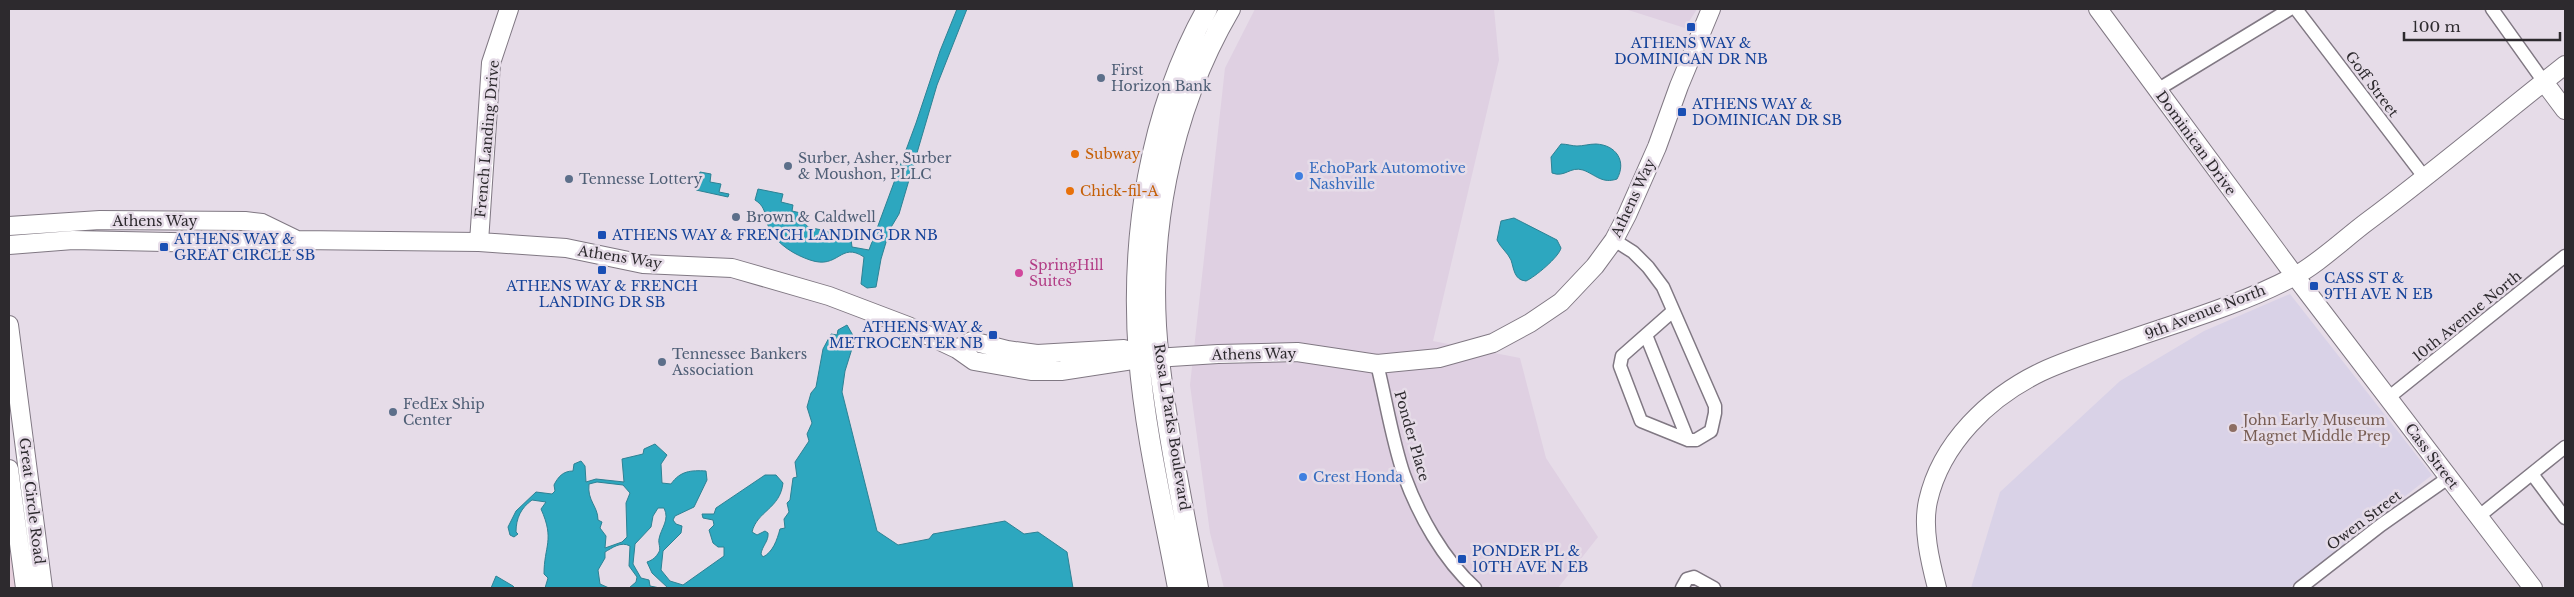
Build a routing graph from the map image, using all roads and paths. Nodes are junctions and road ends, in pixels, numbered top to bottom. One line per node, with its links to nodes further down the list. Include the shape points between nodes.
1 (509, 9): 19 (street, French Landing Drive, via 491,63)
2 (1207, 9): 26 (main road, Rosa L Parks Boulevard, via 1169,100 1148,173 1139,270 1138,328)
3 (1230, 9): 26 (main road, Rosa L Parks Boulevard, via 1210,46 1186,106 1166,178)
4 (1710, 9): 18 (street, Athens Way, via 1657,147)
5 (2098, 9): 11 (street, Dominican Drive)
6 (2290, 9): 11 (street)
7 (2296, 9): 13 (street, Goff Street)
8 (2492, 9): 10 (street)
9 (2565, 65): 10 (street, 9th Avenue North)
10 (2544, 82): 12 (street); 13 (street, 9th Avenue North)
11 (2157, 90): 22 (street, Dominican Drive)
12 (2565, 110)
13 (2425, 178): 22 (street, 9th Avenue North)
14 (134, 220): 15 (street, Athens Way); 16 (street, via 125,228 99,231); 17 (street, Athens Way, via 262,223)
15 (9, 226)
16 (85, 240): 17 (street, Athens Way, via 262,244); 20 (street, Athens Way)
17 (298, 240): 19 (street, Athens Way)
18 (1614, 240): 23 (street, via 1648,267 1663,287); 27 (street, Athens Way, via 1561,302 1514,332 1466,352 1414,362)
19 (479, 242): 26 (street, Athens Way, via 566,248 644,264 732,268 829,296 908,326 974,360 1031,371 1061,371)
20 (9, 245)
21 (2565, 256): 28 (street, 10th Avenue North)
22 (2295, 276): 28 (street, Cass Street); 43 (street, 9th Avenue North, via 2202,315 2042,371 1988,406 1951,449 1928,502 1928,544)
23 (1673, 311): 25 (street); 29 (street, via 1715,414 1711,431 1696,440)
24 (9, 325): 37 (street, Great Circle Road)
25 (1646, 335): 29 (street); 29 (street, via 1622,356 1620,366 1641,420)
26 (1149, 359): 27 (street, Athens Way, via 1297,352); 38 (main road, Rosa L Parks Boulevard, via 1146,410); 39 (main road, Rosa L Parks Boulevard)
27 (1377, 364): 40 (street, Ponder Place, via 1404,475 1429,529 1463,577)
28 (2388, 398): 33 (street, Cass Street)
29 (1688, 440)
30 (2565, 448): 32 (street)
31 (9, 469): 36 (street, Great Circle Road)
32 (2532, 474): 34 (street); 35 (street)
33 (2448, 478): 34 (street, Cass Street); 44 (street, Owen Street)
34 (2478, 517): 45 (street, Cass Street)
35 (2565, 518)
36 (25, 588)
37 (43, 588)
38 (1178, 588)
39 (1198, 588)
40 (1475, 588)
41 (1682, 588): 42 (street, via 1687,579 1694,576)
42 (1714, 588)
43 (1937, 588)
44 (2300, 588)
45 (2533, 588)

